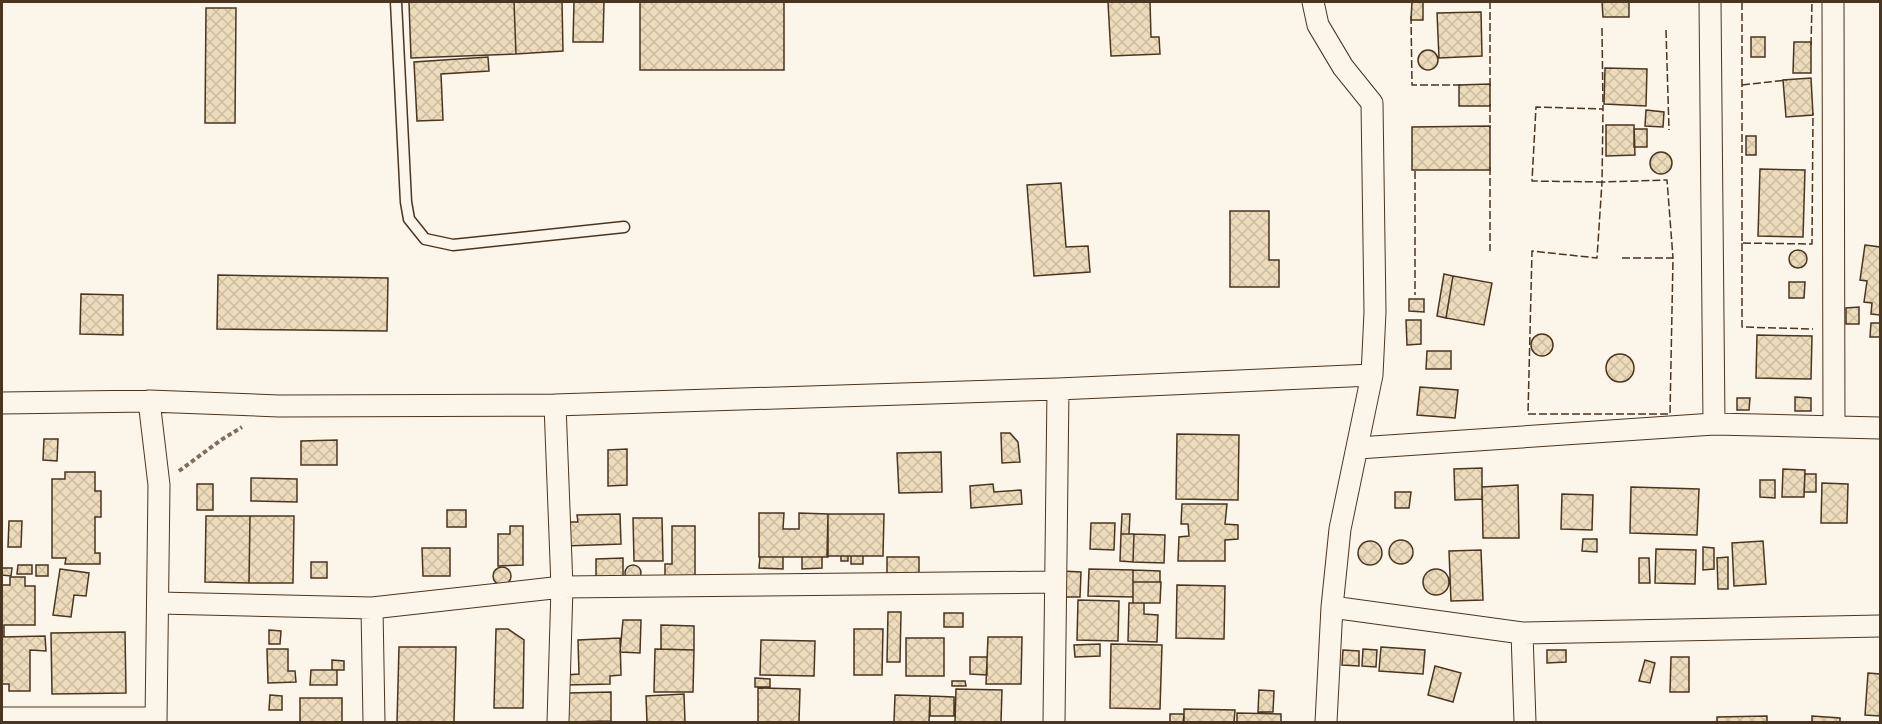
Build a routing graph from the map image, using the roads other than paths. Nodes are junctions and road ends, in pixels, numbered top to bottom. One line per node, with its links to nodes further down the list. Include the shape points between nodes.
1 (396, 2): 5 (lane, via 406,202 409,219 425,239 453,245)
2 (1313, 2): 6 (street, via 1318,25 1342,67 1372,103 1376,312)
3 (1710, 2): 11 (street)
4 (1833, 2): 12 (street)
5 (624, 227)
6 (1372, 375): 7 (street); 14 (street)
7 (1058, 389): 10 (street); 15 (street)
8 (149, 401): 9 (street); 10 (street, via 279,406); 17 (street, via 159,485)
9 (2, 402)
10 (555, 405): 16 (street)
11 (1714, 424): 12 (street); 14 (street)
12 (1834, 427): 13 (street)
13 (1881, 428)
14 (1358, 448): 18 (street, via 1340,529)
15 (1055, 582): 16 (street); 26 (street)
16 (562, 587): 19 (street); 25 (street)
17 (159, 603): 19 (street); 23 (street)
18 (1332, 607): 21 (street); 27 (street)
19 (372, 608): 24 (street)
20 (1881, 626): 21 (street)
21 (1522, 633): 28 (street)
22 (2, 718): 23 (street)
23 (156, 721)
24 (374, 723)
25 (558, 723)
26 (1054, 723)
27 (1326, 723)
28 (1525, 723)

